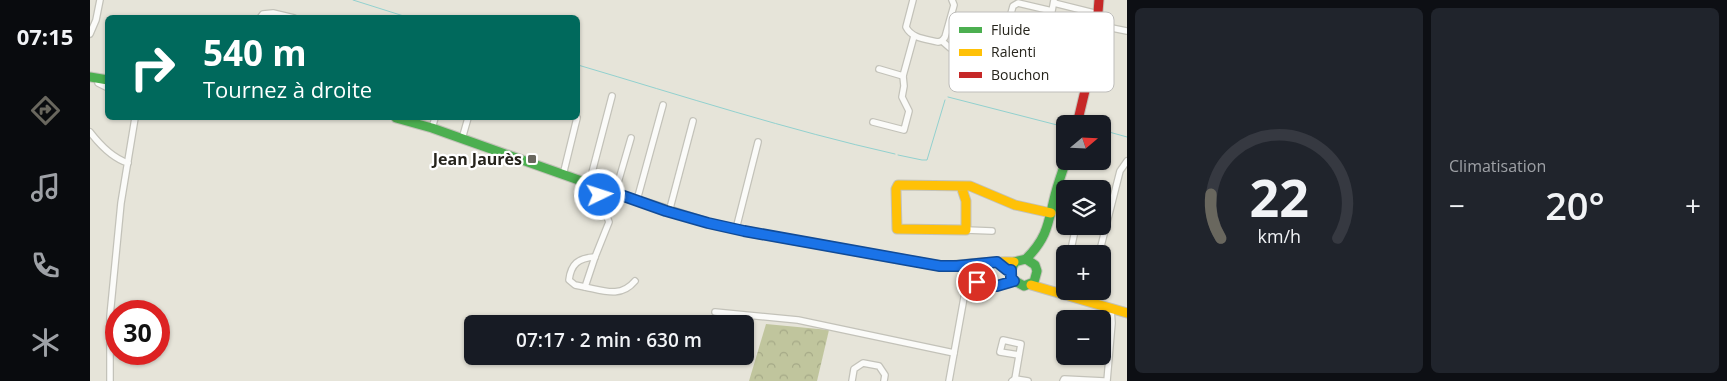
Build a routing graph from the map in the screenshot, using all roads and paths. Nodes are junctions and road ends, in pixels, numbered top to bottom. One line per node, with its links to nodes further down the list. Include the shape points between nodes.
1 (100, 0): 13 (street)
2 (913, 0): 14 (street, via 906,28)
3 (952, 0): 5 (street)
4 (1054, 2): 6 (street, via 1052,11 1018,3); 7 (street)
5 (952, 12)
6 (1011, 12)
7 (1091, 12)
8 (262, 15): 9 (street)
9 (281, 15)
10 (949, 23): 15 (street)
11 (1114, 28): 12 (street)
12 (1127, 31)
13 (90, 34)
14 (914, 36): 15 (street); 18 (street)
15 (942, 41): 16 (street)
16 (949, 47)
17 (879, 69): 18 (street)
18 (903, 76): 31 (street, via 902,97 908,111 904,130)
19 (96, 77): 20 (street, via 98,83)
20 (105, 86)
21 (1085, 92): 24 (main road)
22 (612, 96): 41 (street)
23 (662, 105): 48 (street)
24 (1078, 115)
25 (135, 120): 38 (street)
26 (403, 120): 32 (main road)
27 (434, 120): 32 (street)
28 (467, 120): 35 (street)
29 (576, 120): 40 (street)
30 (693, 121): 50 (street)
31 (874, 122)
32 (432, 128): 35 (main road)
33 (90, 132): 38 (street, via 110,153)
34 (631, 138): 45 (street)
35 (462, 139): 40 (main road)
36 (758, 142): 52 (street)
37 (1127, 161): 49 (street, via 1120,171)
38 (128, 162): 73 (street, via 110,316)
39 (1063, 170): 47 (main road)
40 (562, 175): 41 (main road)
41 (589, 184): 43 (main road)
42 (961, 186): 44 (main road); 46 (main road); 53 (main road, via 898,185 897,229)
43 (601, 188): 45 (main road); 56 (street, via 600,200 609,222)
44 (976, 188): 46 (street); 51 (main road, via 1015,205)
45 (615, 193): 48 (main road)
46 (966, 196): 53 (main road)
47 (1054, 198): 51 (main road)
48 (637, 200): 50 (main road)
49 (1111, 209)
50 (669, 212): 52 (main road)
51 (1051, 213): 55 (main road)
52 (736, 229): 58 (main road, via 940,266 1000,261)
53 (966, 230): 54 (street)
54 (992, 231)
55 (1042, 243): 57 (main road); 59 (main road)
56 (594, 258): 63 (street); 63 (street, via 577,260 570,270 569,280)
57 (1026, 259): 58 (main road); 59 (main road)
58 (1013, 266): 61 (main road, via 1011,278)
59 (1037, 267): 62 (main road)
60 (635, 281): 63 (street, via 628,290 612,292)
61 (1014, 281): 62 (main road, via 1020,286); 69 (street, via 997,286 977,282 970,284 965,292)
62 (1034, 281): 64 (main road, via 1051,291)
63 (585, 287)
64 (1087, 302): 65 (main road)
65 (1111, 309): 67 (main road); 68 (street)
66 (715, 312): 69 (street, via 798,320)
67 (1124, 312): 68 (street)
68 (1112, 323): 78 (street)
69 (954, 354): 76 (street)
70 (1019, 355): 71 (street)
71 (1014, 380): 77 (street)
72 (1062, 380): 78 (street)
73 (110, 381)
74 (852, 381): 75 (street, via 854,369 863,363 879,366 885,375)
75 (884, 381)
76 (949, 381)
77 (1028, 381)
78 (1106, 381)

